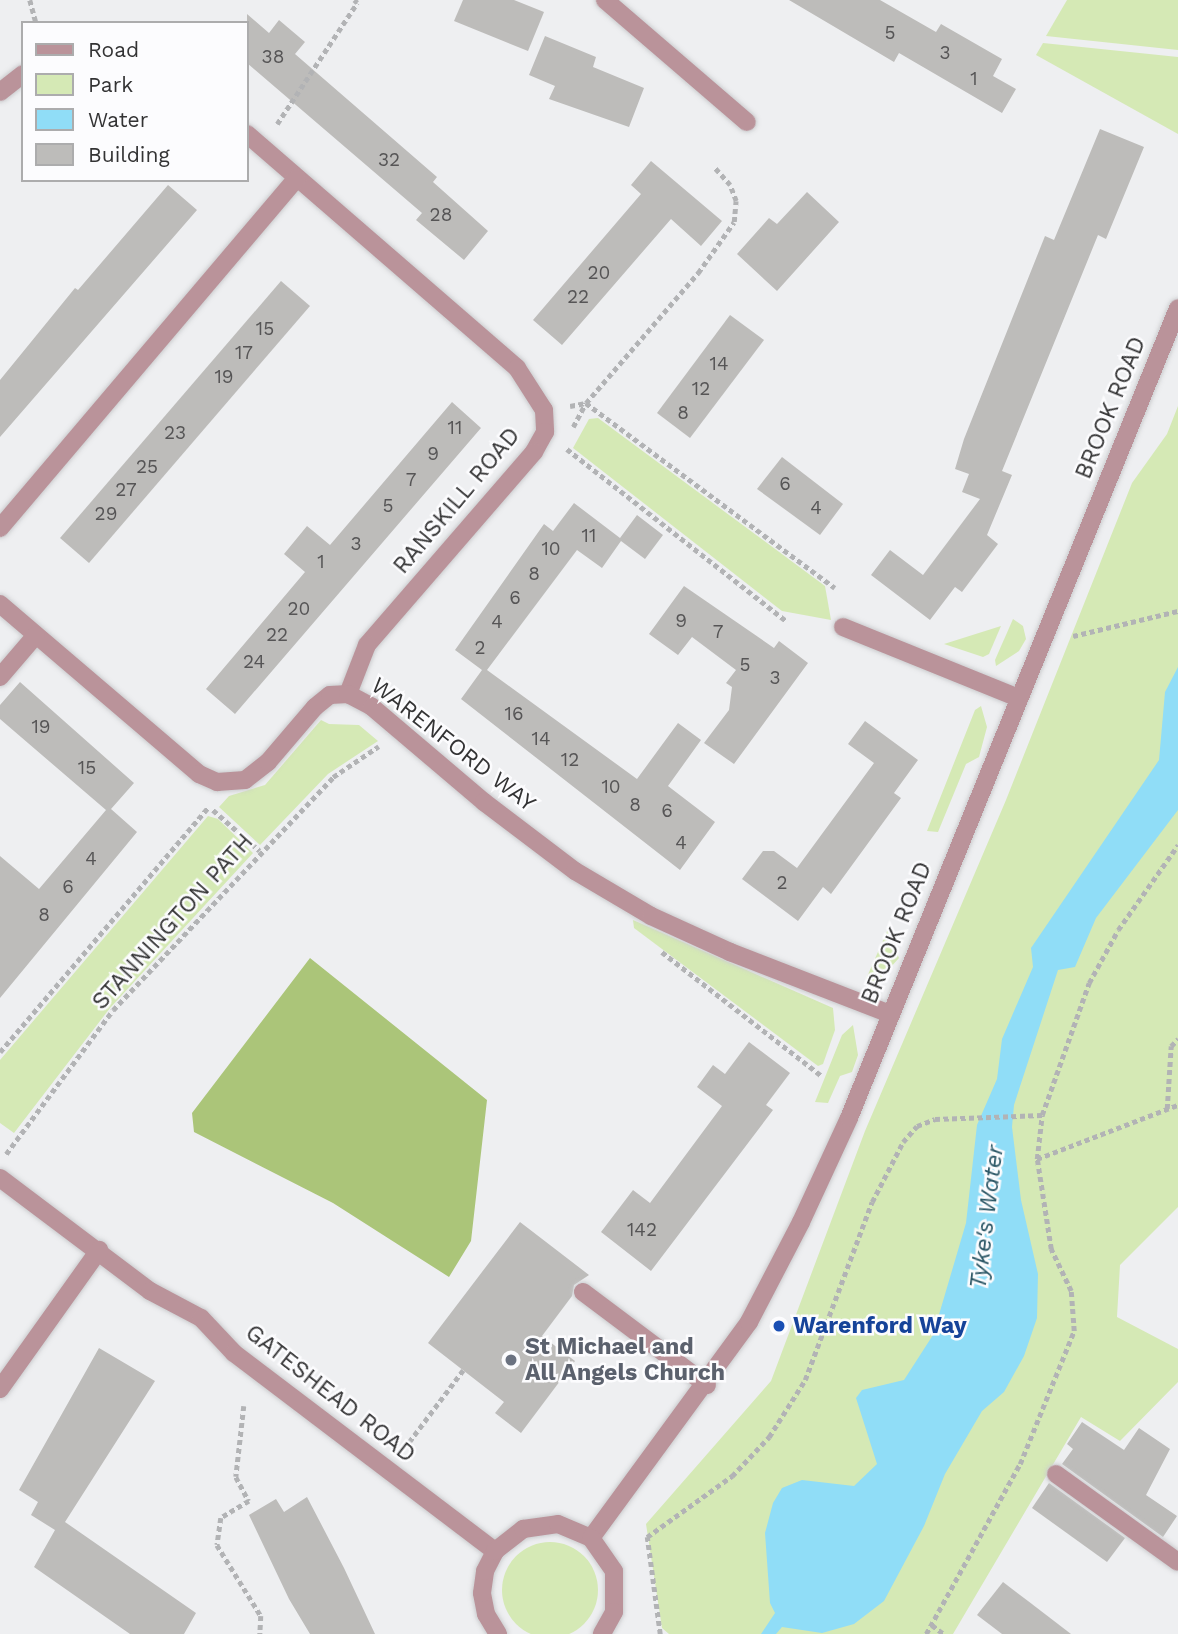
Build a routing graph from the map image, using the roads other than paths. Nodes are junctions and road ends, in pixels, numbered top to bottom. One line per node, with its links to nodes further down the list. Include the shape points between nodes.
1 (605, 0): 4 (street)
2 (21, 76): 3 (street)
3 (0, 92)
4 (747, 122)
5 (248, 135): 6 (street)
6 (297, 178): 8 (street); 13 (street, RANSKILL ROAD, via 517,368 544,410 545,432 534,452 367,645)
7 (1178, 308): 14 (street, BROOK ROAD)
8 (0, 528)
9 (0, 604): 11 (street)
10 (843, 627): 14 (street)
11 (36, 635): 12 (street); 13 (street, WARENFORD WAY, via 199,774 217,782 245,780 268,762 315,707 330,695)
12 (0, 677)
13 (348, 694): 15 (street, WARENFORD WAY, via 575,871 651,916 730,952)
14 (1019, 698): 15 (street, BROOK ROAD)
15 (890, 1013): 19 (street, BROOK ROAD, via 849,1118 782,1262)
16 (0, 1178): 17 (street, GATESHEAD ROAD)
17 (99, 1250): 20 (street); 23 (street, GATESHEAD ROAD, via 150,1291 201,1318 250,1366)
18 (583, 1292): 19 (street)
19 (707, 1385): 22 (street, BROOK ROAD, via 644,1461)
20 (0, 1389)
21 (1056, 1474): 24 (street)
22 (591, 1538): 23 (street, via 567,1526 540,1524 523,1529); 25 (street, via 605,1552 618,1592)
23 (495, 1551): 26 (street, via 482,1593 486,1614)
24 (1178, 1562)
25 (605, 1633)
26 (498, 1634)

